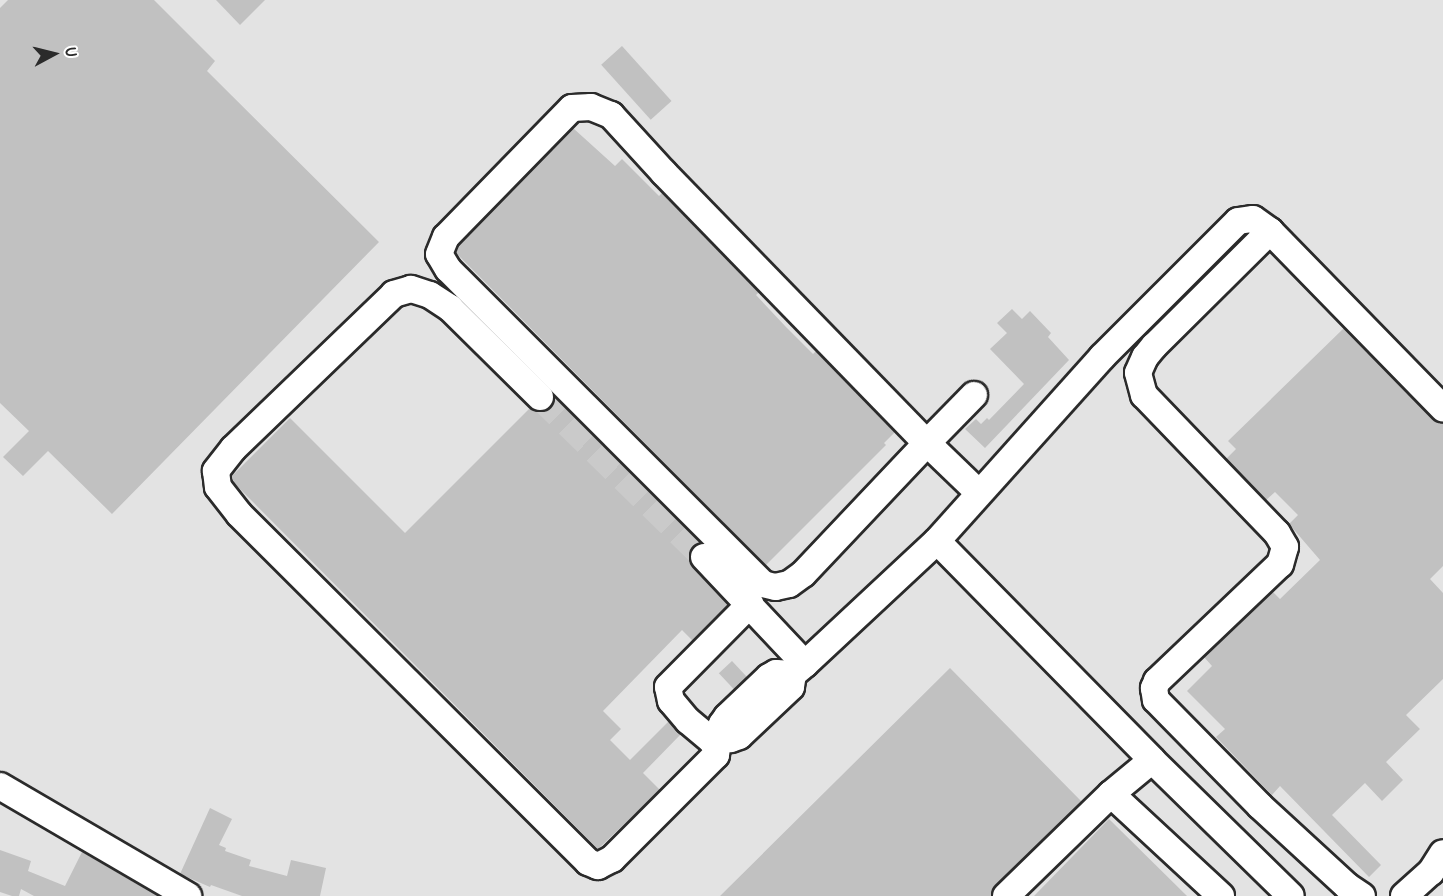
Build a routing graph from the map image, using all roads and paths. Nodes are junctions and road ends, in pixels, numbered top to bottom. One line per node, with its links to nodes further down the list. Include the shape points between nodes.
1 (1270, 231): 4 (street); 6 (street, via 1245,218 1226,231 1102,357); 20 (street, via 1154,346 1138,373 1144,395 1277,533 1285,547 1280,564 1154,688 1156,700 1260,806)
2 (974, 395): 5 (street)
3 (540, 397): 11 (street, via 450,308 430,294 411,289 393,294 233,449 216,471 218,487 239,514 588,862 598,866 612,859 716,755)
4 (1443, 408)
5 (927, 442): 5 (street, via 611,115 591,107 573,108 446,237 439,254 448,269 763,584 789,584 802,574); 6 (street)
6 (978, 492): 7 (street)
7 (937, 540): 10 (street); 12 (street)
8 (704, 556): 9 (street)
9 (750, 604): 10 (street); 11 (street, via 668,687 671,702)
10 (799, 669): 11 (street, via 791,687 739,736)
11 (717, 741)
12 (1152, 760): 14 (street); 19 (street)
13 (0, 786): 16 (street)
14 (1111, 794): 17 (street); 18 (street)
15 (1443, 853): 21 (street, via 1431,872)
16 (185, 895)
17 (1006, 896)
18 (1221, 896)
19 (1291, 896)
20 (1362, 896)
21 (1404, 896)

